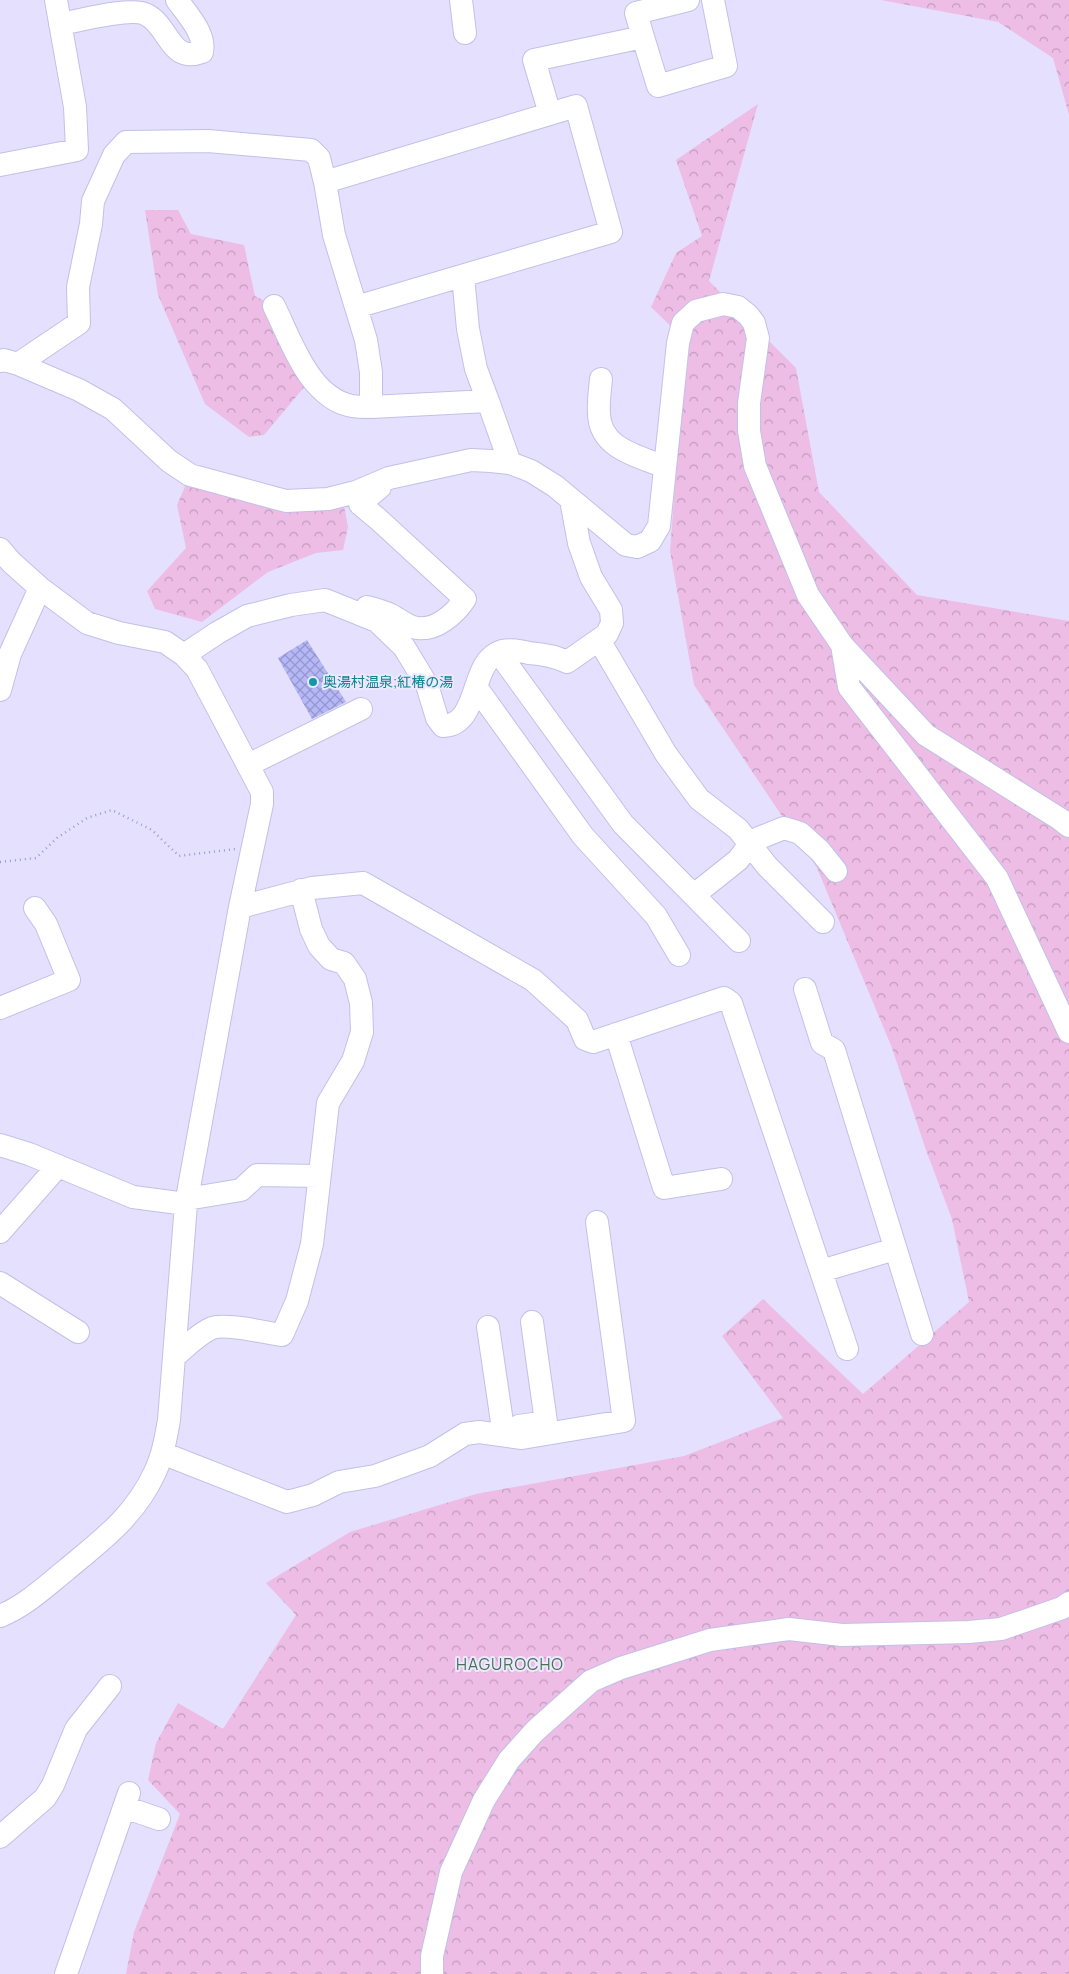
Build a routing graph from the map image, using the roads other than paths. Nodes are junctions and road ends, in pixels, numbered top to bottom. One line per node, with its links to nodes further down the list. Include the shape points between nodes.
1 (56, 0): 6 (street)
2 (177, 0): 6 (street, via 200,34 202,52 184,54 176,49 147,14 131,11)
3 (461, 0): 7 (street)
4 (688, 0): 8 (street, via 636,13)
5 (713, 0): 8 (street, via 726,66 658,86)
6 (60, 24): 10 (street, via 75,107 76,150)
7 (465, 33)
8 (643, 37): 9 (street, via 534,60)
9 (550, 114): 11 (street); 12 (street, via 576,106 611,232)
10 (0, 165)
11 (325, 182): 14 (street, via 334,234); 15 (street, via 319,158 311,150 208,141 126,142 114,155 92,201 91,224 78,287 80,323)
12 (463, 276): 14 (street); 17 (street, via 468,329 476,369)
13 (274, 306): 18 (street, via 311,379 328,396 351,406)
14 (356, 307): 18 (street, via 366,340)
15 (9, 362): 19 (street, via 78,390)
16 (601, 379): 21 (street, via 598,415 606,438 616,446)
17 (488, 401): 18 (street); 20 (street)
18 (372, 407)
19 (125, 420): 22 (street, via 169,461 190,475 286,501 328,499 356,492); 23 (street, via 144,421 180,455 203,467 278,488)
20 (510, 463): 22 (street, via 471,460); 24 (street, via 531,471)
21 (666, 467): 24 (street, via 659,526 650,541 637,547 626,545); 29 (street, via 678,344 683,323 696,311 710,306 738,307 754,323 758,338 749,403 754,466 808,595)
22 (388, 478): 27 (street, via 360,504 465,599 448,619 429,628 416,628 390,614 340,598)
23 (316, 489)
24 (571, 500): 28 (street, via 579,543 591,577 611,610 612,623 607,634)
25 (0, 549): 26 (street)
26 (40, 588): 31 (street, via 86,623 165,642); 32 (street)
27 (324, 600): 31 (street, via 247,616); 33 (street, via 377,621 404,647 427,685 437,718 443,726 451,726 460,720)
28 (599, 640): 30 (street, via 567,662 513,650); 37 (street, via 666,754 699,799 738,828)
29 (842, 645): 36 (street, via 926,735); 50 (street, via 848,687 997,878)
30 (499, 653): 33 (street, via 483,666); 38 (street, via 623,824)
31 (184, 655): 35 (street, via 197,669)
32 (0, 684)
33 (476, 687): 40 (street, via 583,836)
34 (361, 709): 35 (street)
35 (248, 765): 43 (street, via 262,792 262,804)
36 (1069, 826)
37 (750, 844): 39 (street, via 784,828 800,833); 42 (street, via 738,860); 45 (street, via 767,866)
38 (647, 849): 40 (street); 42 (street)
39 (836, 871)
40 (616, 872): 47 (street, via 656,916)
41 (301, 890): 43 (street); 51 (street, via 363,883 533,980 577,1020 585,1039 593,1042); 54 (street, via 311,930 319,946 331,959 344,963 355,979 361,1003 362,1032 353,1061 328,1103)
42 (694, 896): 46 (street)
43 (240, 907): 56 (street)
44 (35, 908): 49 (street, via 46,924 69,980)
45 (823, 922)
46 (739, 941)
47 (679, 955)
48 (805, 989): 59 (street, via 822,1044 834,1050)
49 (0, 1008)
50 (1069, 1032)
51 (616, 1034): 55 (street, via 664,1188); 60 (street, via 724,998 731,1004)
52 (0, 1145): 53 (street)
53 (58, 1166): 56 (street, via 133,1197); 58 (street)
54 (320, 1176): 56 (street, via 258,1176 240,1190); 67 (street, via 312,1244 297,1301 282,1335 214,1327)
55 (721, 1179)
56 (187, 1202): 67 (street)
57 (597, 1222): 69 (street, via 624,1420 522,1438)
58 (0, 1232)
59 (895, 1248): 60 (street); 65 (street)
60 (821, 1271): 66 (street)
61 (0, 1283): 64 (street)
62 (532, 1322): 68 (street, via 546,1422)
63 (488, 1327): 68 (street)
64 (78, 1332)
65 (922, 1334)
66 (847, 1349)
67 (175, 1356): 70 (street, via 169,1420)
68 (503, 1429): 69 (street)
69 (479, 1432): 70 (street, via 465,1434 430,1456 375,1476 339,1482 313,1495 286,1502)
70 (162, 1453): 72 (street, via 136,1506 121,1523 31,1598)
71 (1069, 1603): 77 (street, via 993,1630 842,1635 789,1629 710,1640 590,1681 509,1760 484,1800 451,1872 432,1956)
72 (0, 1616)
73 (110, 1686): 75 (street, via 76,1729 45,1798)
74 (159, 1819): 76 (street, via 126,1800)
75 (0, 1837)
76 (66, 1974)
77 (432, 1974)

